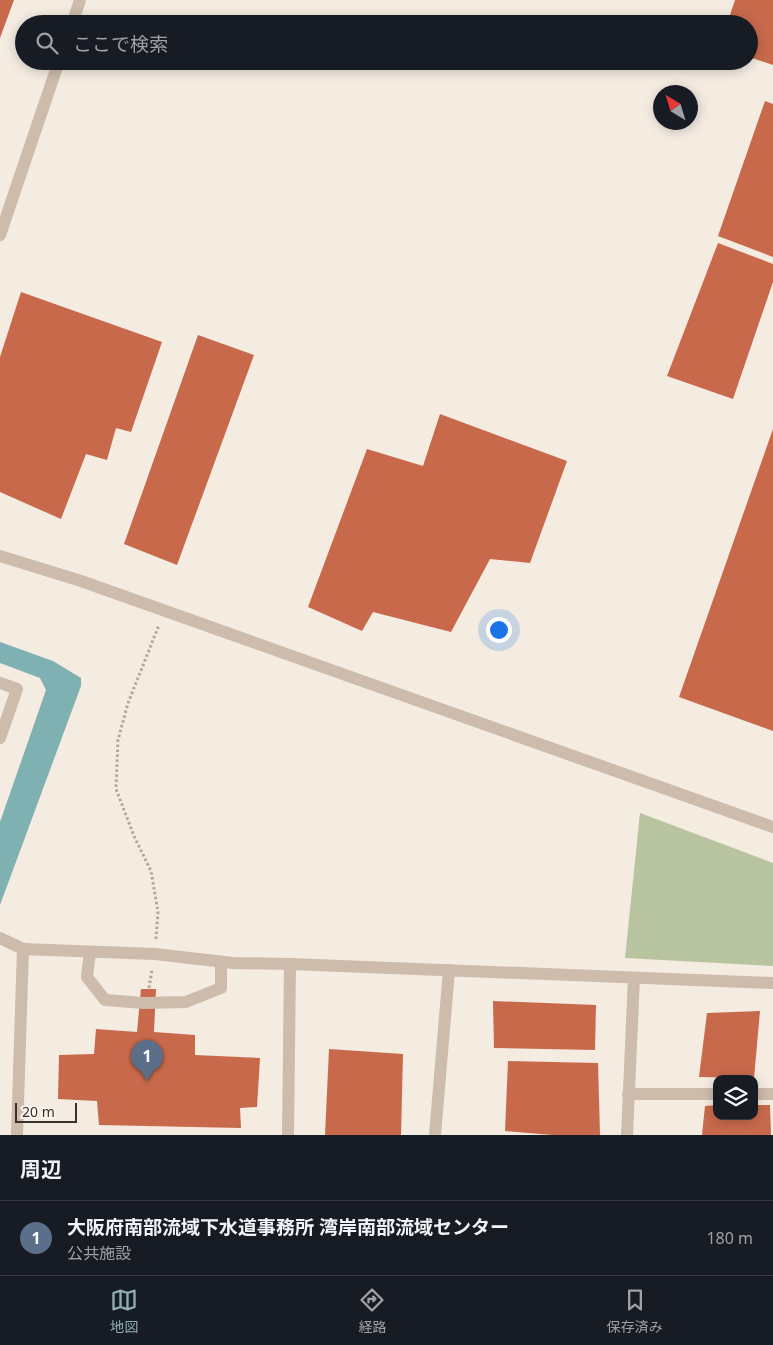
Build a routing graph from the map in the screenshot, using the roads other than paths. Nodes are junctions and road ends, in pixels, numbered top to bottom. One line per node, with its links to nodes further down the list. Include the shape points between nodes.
1 (80, 0): 2 (street)
2 (75, 15)
3 (57, 70): 4 (street)
4 (0, 235)
5 (0, 556): 8 (street, via 81,581)
6 (0, 683): 7 (street, via 17,690)
7 (0, 738)
8 (773, 827)
9 (0, 938): 10 (street)
10 (22, 949): 11 (street); 21 (street)
11 (90, 952): 12 (street, via 155,954); 12 (street, via 87,977 105,1000 144,1003 186,1002 221,988)
12 (221, 962): 13 (street)
13 (290, 964): 14 (street); 22 (street)
14 (449, 970): 15 (street); 23 (street)
15 (634, 978): 16 (street); 17 (street)
16 (773, 983)
17 (628, 1094): 18 (street); 24 (street)
18 (713, 1094)
19 (758, 1094): 20 (street)
20 (773, 1094)
21 (17, 1135)
22 (288, 1135)
23 (435, 1135)
24 (627, 1135)

